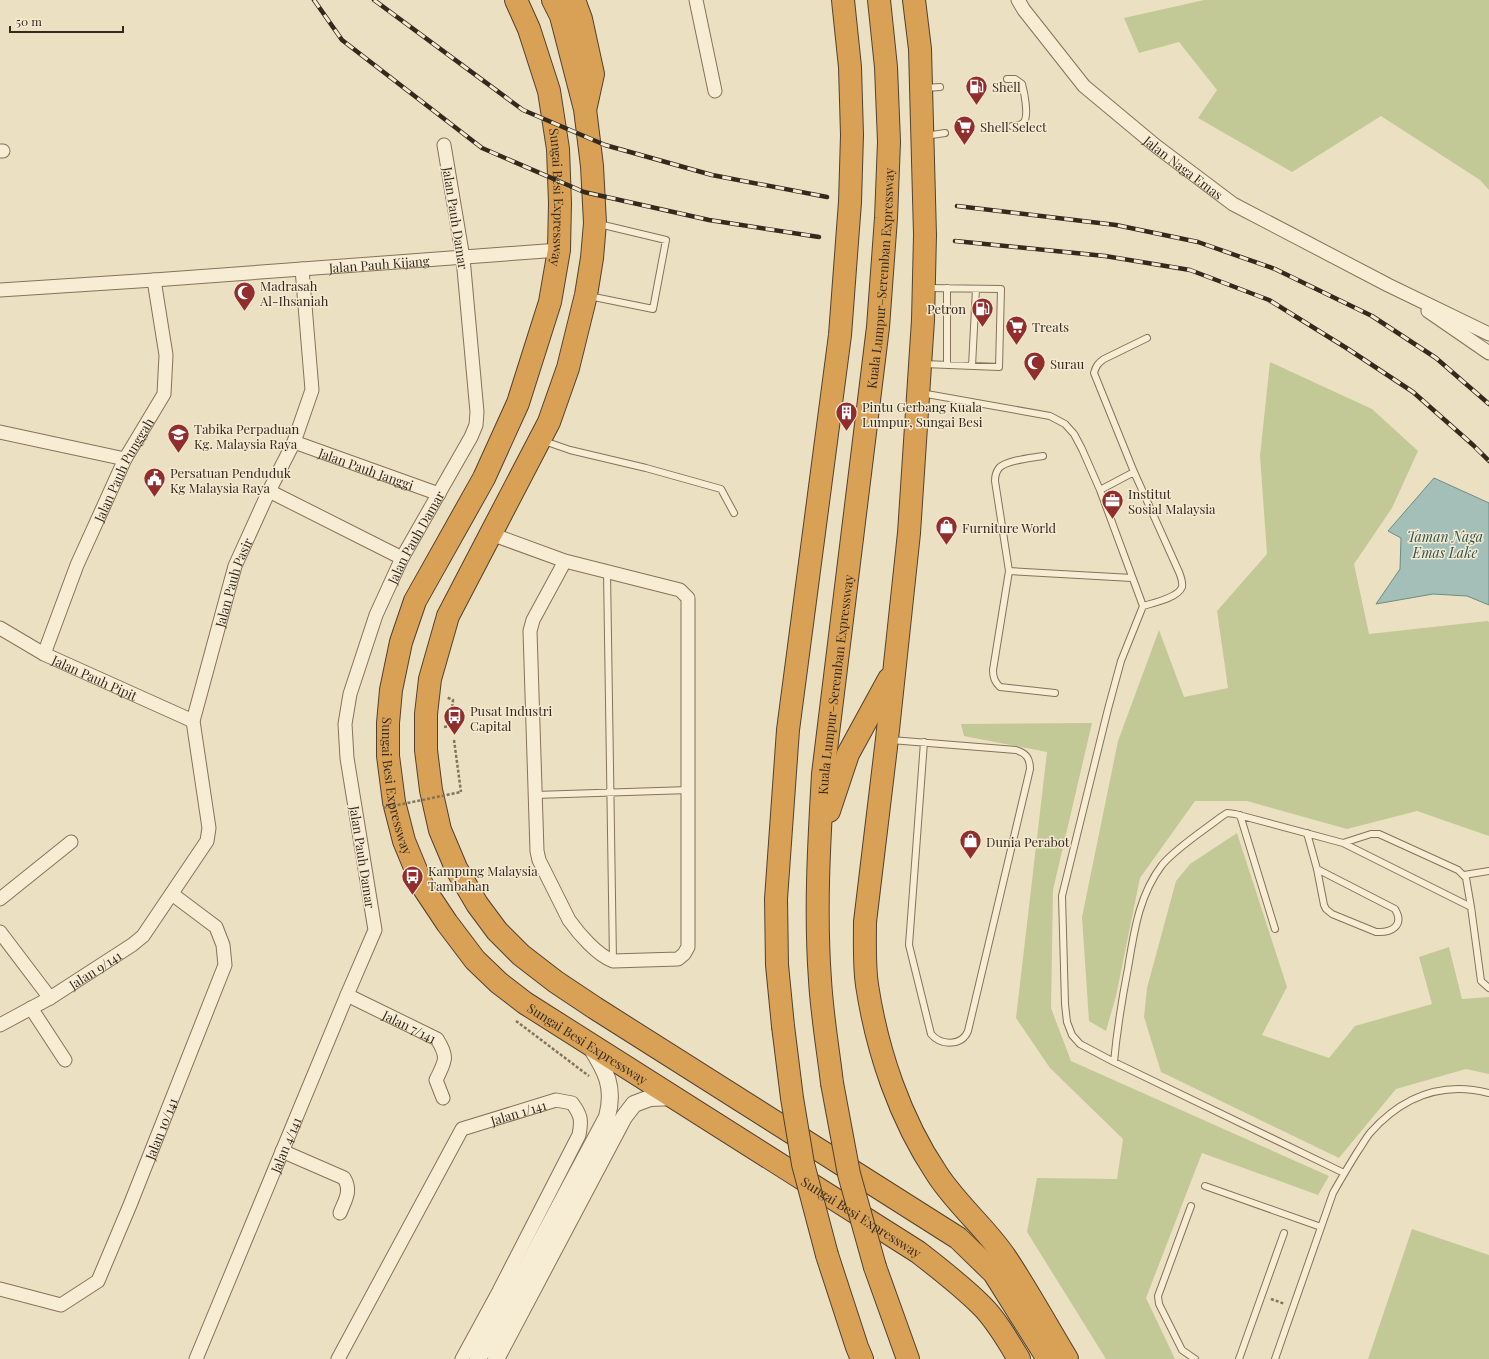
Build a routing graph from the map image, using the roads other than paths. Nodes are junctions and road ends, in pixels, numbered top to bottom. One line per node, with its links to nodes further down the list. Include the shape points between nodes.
1 (516, 0): 17 (highway, Sungai Besi Expressway, via 529,29 549,91 558,150)
2 (553, 0): 11 (highway, via 561,16)
3 (574, 0): 11 (highway, via 581,19 593,74)
4 (696, 0): 10 (street)
5 (843, 0): 100 (highway, bridge, via 850,67 850,202 840,335 788,730 776,899 777,965 783,1026 803,1164 827,1254)
6 (880, 0): 63 (highway, Kuala Lumpur–Seremban Expressway, via 888,134 886,218 878,327 823,774)
7 (914, 0): 14 (highway, via 920,49 931,88)
8 (1018, 0): 21 (street, Jalan Naga Emas, via 1084,86 1156,146 1233,204)
9 (1007, 79): 12 (lane, via 1015,79 1022,84 1026,113 1024,122)
10 (714, 91)
11 (585, 109): 16 (highway)
12 (1012, 126)
13 (946, 133): 14 (lane)
14 (922, 136): 22 (highway)
15 (444, 145): 18 (street, Jalan Pauh Damar)
16 (595, 223): 26 (highway); 26 (lane, via 666,240 653,309)
17 (559, 250): 18 (street, Jalan Pauh Kijang); 81 (highway, Sungai Besi Expressway, via 550,302 518,403 484,478 415,601 401,642 391,690 388,756 394,802 404,841 423,887 447,923 475,960 499,983 525,1003)
18 (463, 258): 19 (street, Jalan Pauh Kijang); 42 (street, Jalan Pauh Damar, via 477,412 476,425)
19 (302, 269): 20 (street, Jalan Pauh Kijang); 36 (street, Jalan Pauh Pasir, via 312,390)
20 (154, 280): 25 (street, Jalan Pauh Kijang); 38 (street, Jalan Pauh Punggah, via 166,355 164,394)
21 (1388, 285): 27 (street, Jalan Naga Emas); 29 (street, Jalan Naga Emas)
22 (924, 288): 23 (lane); 30 (highway)
23 (948, 288): 24 (lane); 31 (lane)
24 (976, 289): 32 (lane); 32 (lane, via 1001,289 999,366)
25 (3, 290)
26 (586, 296): 35 (highway, via 568,368)
27 (1489, 334)
28 (1147, 338): 39 (lane, via 1099,362 1094,373)
29 (1489, 353)
30 (920, 364): 31 (lane); 33 (highway)
31 (947, 364): 32 (lane)
32 (972, 366)
33 (919, 392): 40 (lane, via 1050,416 1065,424 1074,434); 53 (highway, via 909,533)
34 (0, 432): 38 (street)
35 (541, 439): 43 (lane, via 570,450 721,488); 44 (highway)
36 (294, 442): 41 (street, Jalan Pauh Pasir); 42 (street, Jalan Pauh Janggi)
37 (1043, 456): 47 (lane, via 1002,465 996,475)
38 (125, 459): 52 (street, Jalan Pauh Punggah, via 77,565)
39 (1134, 472): 40 (lane); 50 (lane, via 1182,580 1182,587 1178,593)
40 (1100, 490): 49 (lane)
41 (269, 491): 45 (street); 55 (street, Jalan Pauh Pasir, via 235,566)
42 (439, 494): 45 (street, Jalan Pauh Damar)
43 (734, 513)
44 (491, 534): 46 (street); 103 (highway, via 448,616 430,679 426,714 426,750 440,830 456,868 477,904 497,931 522,956 556,982 958,1238 994,1273)
45 (402, 558): 73 (street, Jalan Pauh Damar, via 376,615 350,694 345,724 347,758)
46 (565, 562): 48 (street); 60 (street, via 533,620 530,631)
47 (1010, 571): 49 (lane); 54 (lane, via 993,677 1000,687)
48 (607, 572): 58 (street, via 680,590 688,598); 59 (lane)
49 (1132, 578): 50 (lane)
50 (1143, 606): 83 (lane, via 1121,661 1062,896 1067,1022 1072,1035 1080,1044)
51 (0, 628): 52 (street, Jalan Pauh Pipit)
52 (44, 654): 55 (street, Jalan Pauh Pipit)
53 (894, 671): 56 (highway); 63 (highway, via 848,754)
54 (1055, 693)
55 (193, 721): 69 (street, Jalan Pauh Pasir, via 209,828 207,841)
56 (887, 739): 57 (lane); 104 (highway, via 865,929 867,985 880,1047 904,1112 937,1174 956,1200 1006,1257)
57 (924, 742): 57 (lane, via 909,948 931,1034 938,1040 951,1043 962,1040 968,1031 1030,762 1027,756 1016,750)
58 (689, 790): 59 (lane); 75 (street, via 688,947 678,959)
59 (610, 792): 60 (lane); 75 (lane)
60 (536, 795): 75 (street, via 539,860 575,929 604,958)
61 (1240, 815): 62 (lane); 72 (lane); 83 (lane, via 1227,813 1221,817 1163,865 1150,885 1135,928 1118,1021)
62 (1307, 833): 65 (lane); 66 (lane)
63 (820, 838): 101 (highway, Kuala Lumpur–Seremban Expressway, bridge, via 820,981 832,1083 849,1174 875,1267)
64 (71, 842): 70 (street)
65 (1343, 843): 68 (lane, via 1379,834); 71 (lane)
66 (1317, 869): 66 (lane, via 1324,905 1329,912 1376,932 1383,933 1396,927 1399,920 1395,909)
67 (1489, 871): 68 (lane)
68 (1464, 875): 71 (lane)
69 (172, 894): 78 (street, Jalan 9/141, via 143,936); 94 (street, Jalan 10/141, via 216,927 223,945 225,965 98,1281 61,1305)
70 (0, 899)
71 (1471, 907): 76 (lane, via 1480,981)
72 (1275, 929)
73 (375, 930): 77 (street, Jalan 4/141)
74 (0, 932): 78 (street)
75 (613, 961)
76 (1489, 988)
77 (346, 995): 85 (street, Jalan 7/141, via 437,1039 444,1050 445,1063 436,1080); 87 (street, Jalan 4/141)
78 (50, 998): 79 (street, Jalan 9/141)
79 (31, 1008): 80 (street, Jalan 9/141); 82 (street)
80 (0, 1026)
81 (586, 1041): 86 (highway, Sungai Besi Expressway); 98 (street, via 605,1072 610,1088 611,1103 607,1117)
82 (65, 1060)
83 (1114, 1062): 88 (lane)
84 (1489, 1093): 88 (lane, via 1457,1088 1413,1098 1394,1110 1370,1134)
85 (444, 1098)
86 (676, 1098): 99 (street, via 650,1098 634,1104 624,1117); 102 (highway, Sungai Besi Expressway, via 918,1252 952,1278 983,1307)
87 (282, 1151): 91 (street, via 344,1178 348,1184 348,1192); 95 (street, Jalan 4/141)
88 (1344, 1173): 92 (lane, via 1333,1193)
89 (1205, 1186): 92 (lane)
90 (1191, 1206): 105 (lane, via 1158,1296 1159,1304 1181,1348)
91 (340, 1213)
92 (1321, 1227): 107 (lane)
93 (1284, 1233): 106 (lane)
94 (0, 1289)
95 (197, 1359)
96 (338, 1359): 97 (street, Jalan 1/141, via 462,1129 556,1100 572,1103 579,1112 579,1135)
97 (462, 1359)
98 (478, 1359)
99 (496, 1359)
100 (862, 1359)
101 (908, 1359)
102 (1019, 1359)
103 (1048, 1359)
104 (1068, 1359)
105 (1195, 1359)
106 (1240, 1359)
107 (1275, 1359)

